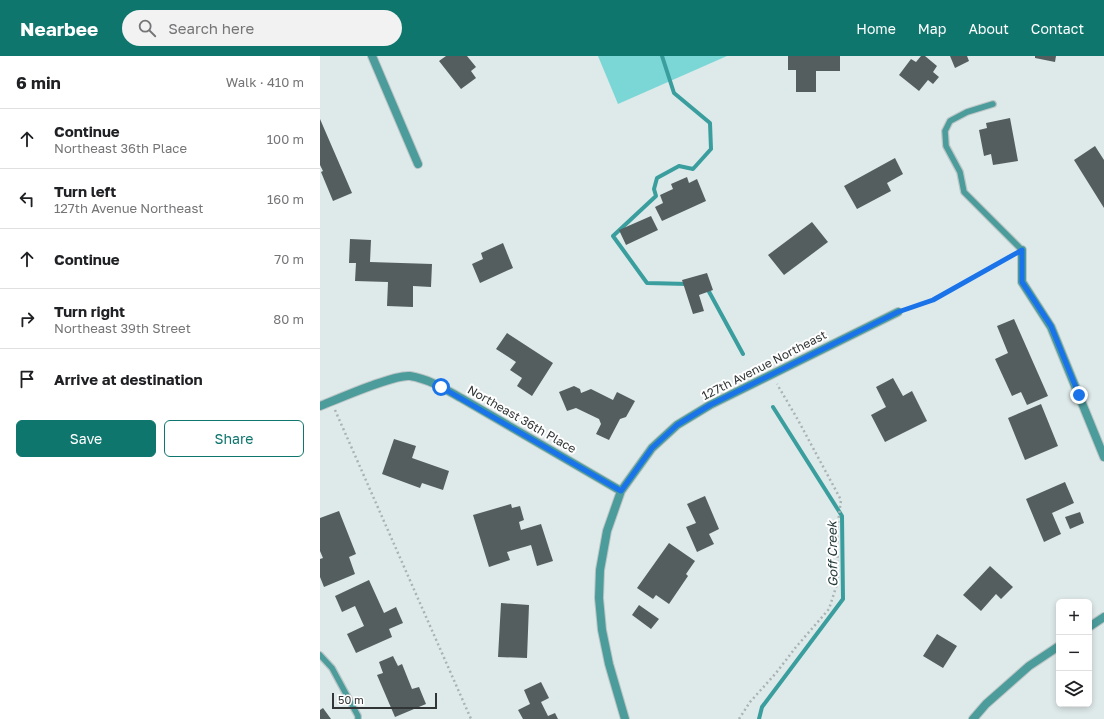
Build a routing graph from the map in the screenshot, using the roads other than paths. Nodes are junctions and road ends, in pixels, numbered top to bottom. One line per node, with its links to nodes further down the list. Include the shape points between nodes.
1 (372, 56): 3 (street)
2 (993, 104): 4 (lane, via 967,112 950,121 945,131 946,146 960,172 964,192)
3 (418, 164)
4 (1022, 250): 7 (street, via 1022,282 1051,326)
5 (898, 312): 8 (street, 127th Avenue Northeast, via 710,405 677,425 652,448)
6 (321, 404): 8 (street, Northeast 36th Place, via 393,378 408,376 422,379 461,398)
7 (1104, 457)
8 (621, 491): 14 (street, 127th Avenue Northeast, via 607,531 600,570 599,598 609,664)
9 (1104, 617): 10 (street)
10 (1092, 625)
11 (1056, 648): 15 (street, via 1029,666)
12 (320, 655): 13 (lane, via 332,668)
13 (358, 719)
14 (626, 719)
15 (973, 719)

